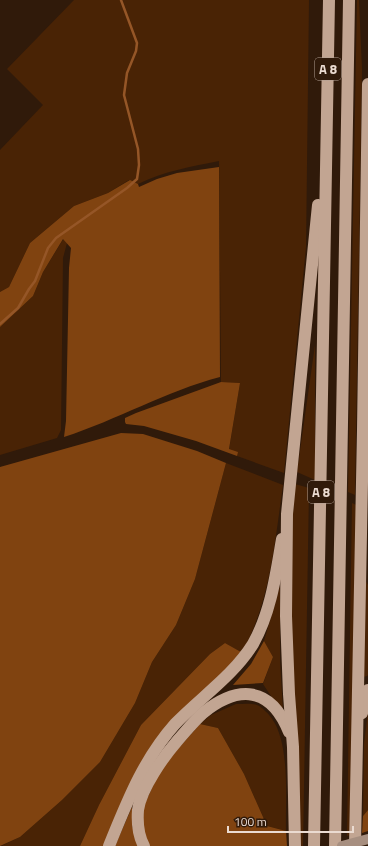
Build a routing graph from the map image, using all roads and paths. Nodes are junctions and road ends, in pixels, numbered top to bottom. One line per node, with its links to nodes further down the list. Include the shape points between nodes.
1 (329, 0): 4 (highway, A 8)
2 (349, 0): 18 (highway, A 8)
3 (368, 84): 6 (highway)
4 (326, 138): 7 (highway); 17 (highway, A 8)
5 (368, 409): 6 (highway)
6 (363, 430): 8 (highway)
7 (287, 514): 12 (highway, via 286,616); 14 (highway, via 269,601 253,644 221,683 175,724 156,749 129,795)
8 (361, 520): 9 (highway); 11 (highway)
9 (368, 563)
10 (368, 690): 11 (highway)
11 (356, 740): 20 (highway)
12 (293, 747): 15 (highway, via 281,716 260,696 240,694 228,697 215,705 203,714 164,756 149,782 138,810 140,838); 16 (highway)
13 (368, 839): 19 (main road, bridge)
14 (109, 846)
15 (144, 846)
16 (295, 846)
17 (314, 846)
18 (335, 846)
19 (342, 846)
20 (355, 846)

